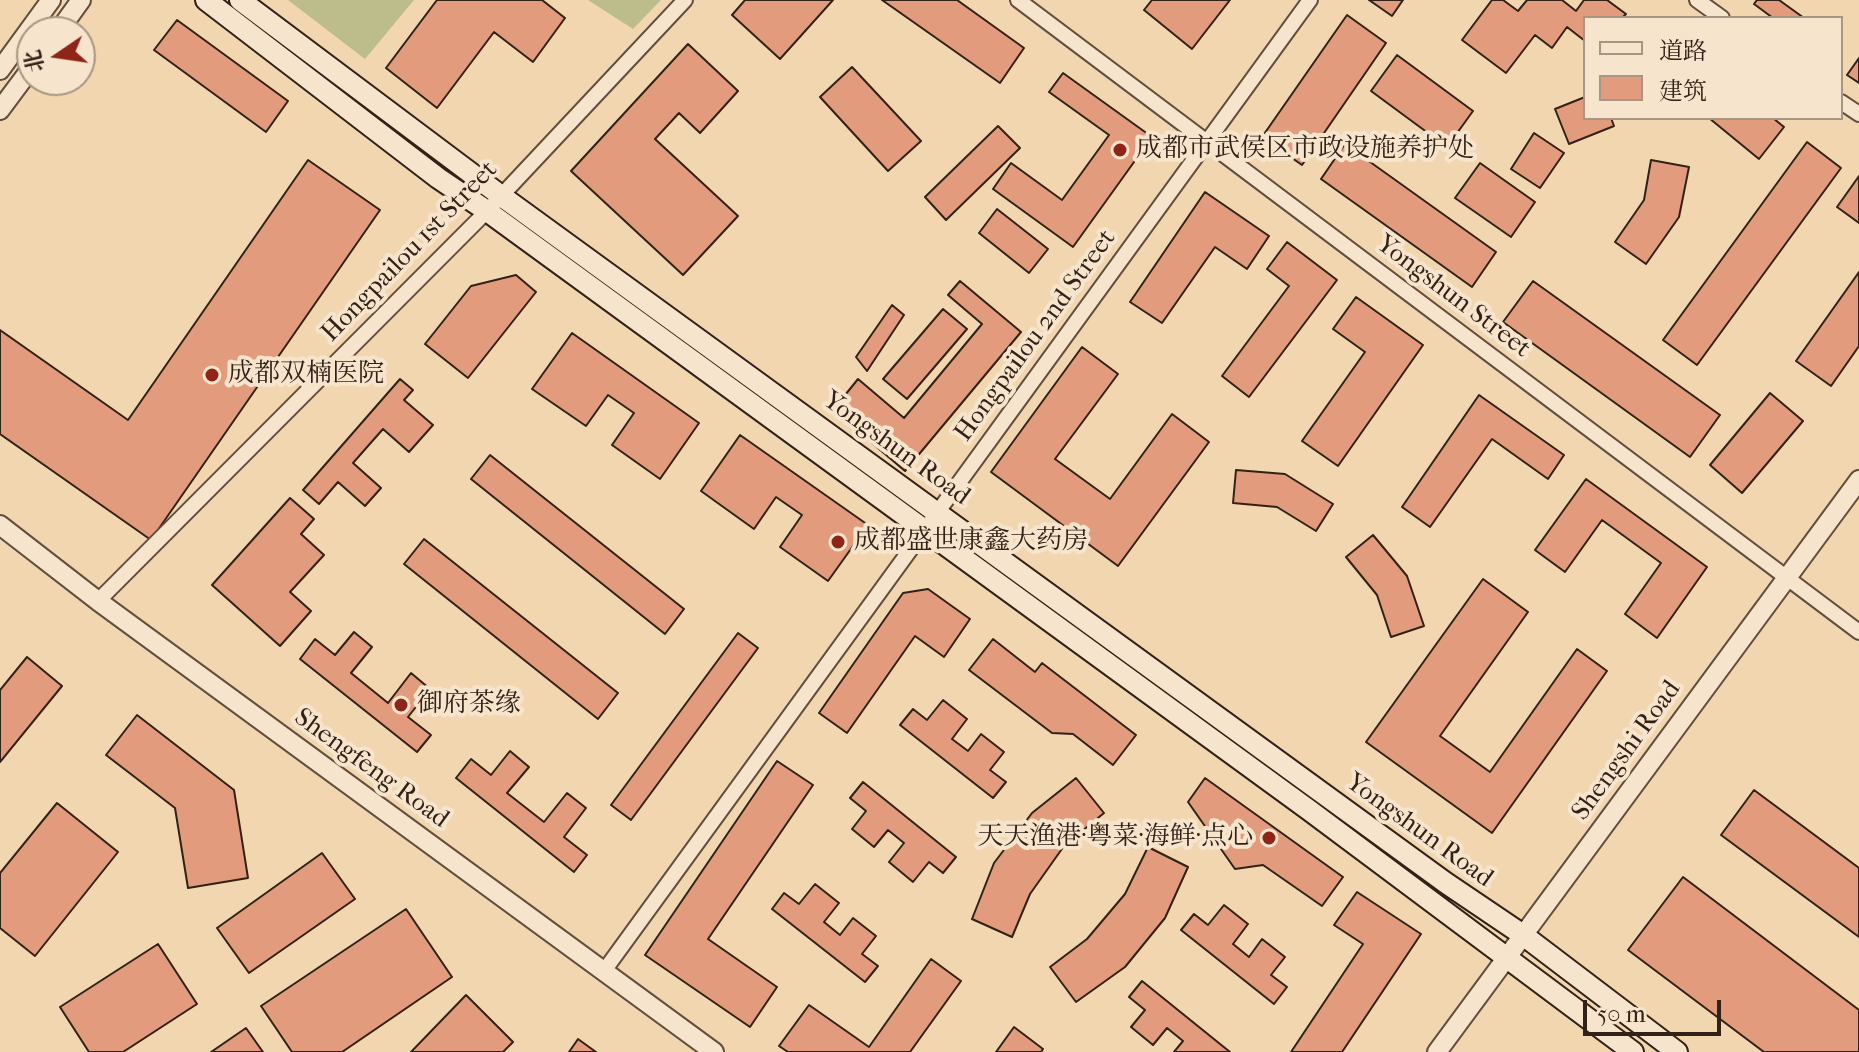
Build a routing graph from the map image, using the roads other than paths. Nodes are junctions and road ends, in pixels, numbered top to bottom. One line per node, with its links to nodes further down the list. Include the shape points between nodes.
1 (51, 0): 9 (street)
2 (206, 0): 13 (main road, via 438,178)
3 (240, 0): 13 (main road, Yongshun Road)
4 (685, 0): 13 (street, Hongpailou 1st Street)
5 (1018, 0): 12 (street, Yongshun Street)
6 (1310, 0): 12 (street, Hongpailou 2nd Street)
7 (1697, 0): 8 (street)
8 (1719, 16)
9 (0, 70)
10 (16, 88): 11 (street)
11 (0, 110)
12 (1207, 142): 15 (street, Hongpailou 2nd Street); 18 (street, Yongshun Street)
13 (494, 203): 15 (main road, Yongshun Road); 17 (main road); 19 (street, Hongpailou 1st Street)
14 (1859, 480): 18 (street, Shengshi Road)
15 (938, 512): 17 (street, Hongpailou 2nd Street); 21 (main road, Yongshun Road)
16 (0, 525): 19 (street, Shengfeng Road)
17 (925, 530): 22 (main road); 23 (street, Hongpailou 2nd Street)
18 (1787, 578): 20 (street, Yongshun Street); 21 (street, Shengshi Road)
19 (98, 601): 23 (street, Shengfeng Road)
20 (1859, 632)
21 (1523, 935): 22 (street, Shengshi Road); 27 (main road, Yongshun Road)
22 (1507, 957): 25 (street, Shengshi Road); 26 (main road)
23 (604, 971): 24 (street, Shengfeng Road)
24 (714, 1052)
25 (1437, 1052)
26 (1633, 1052)
27 (1677, 1052)

